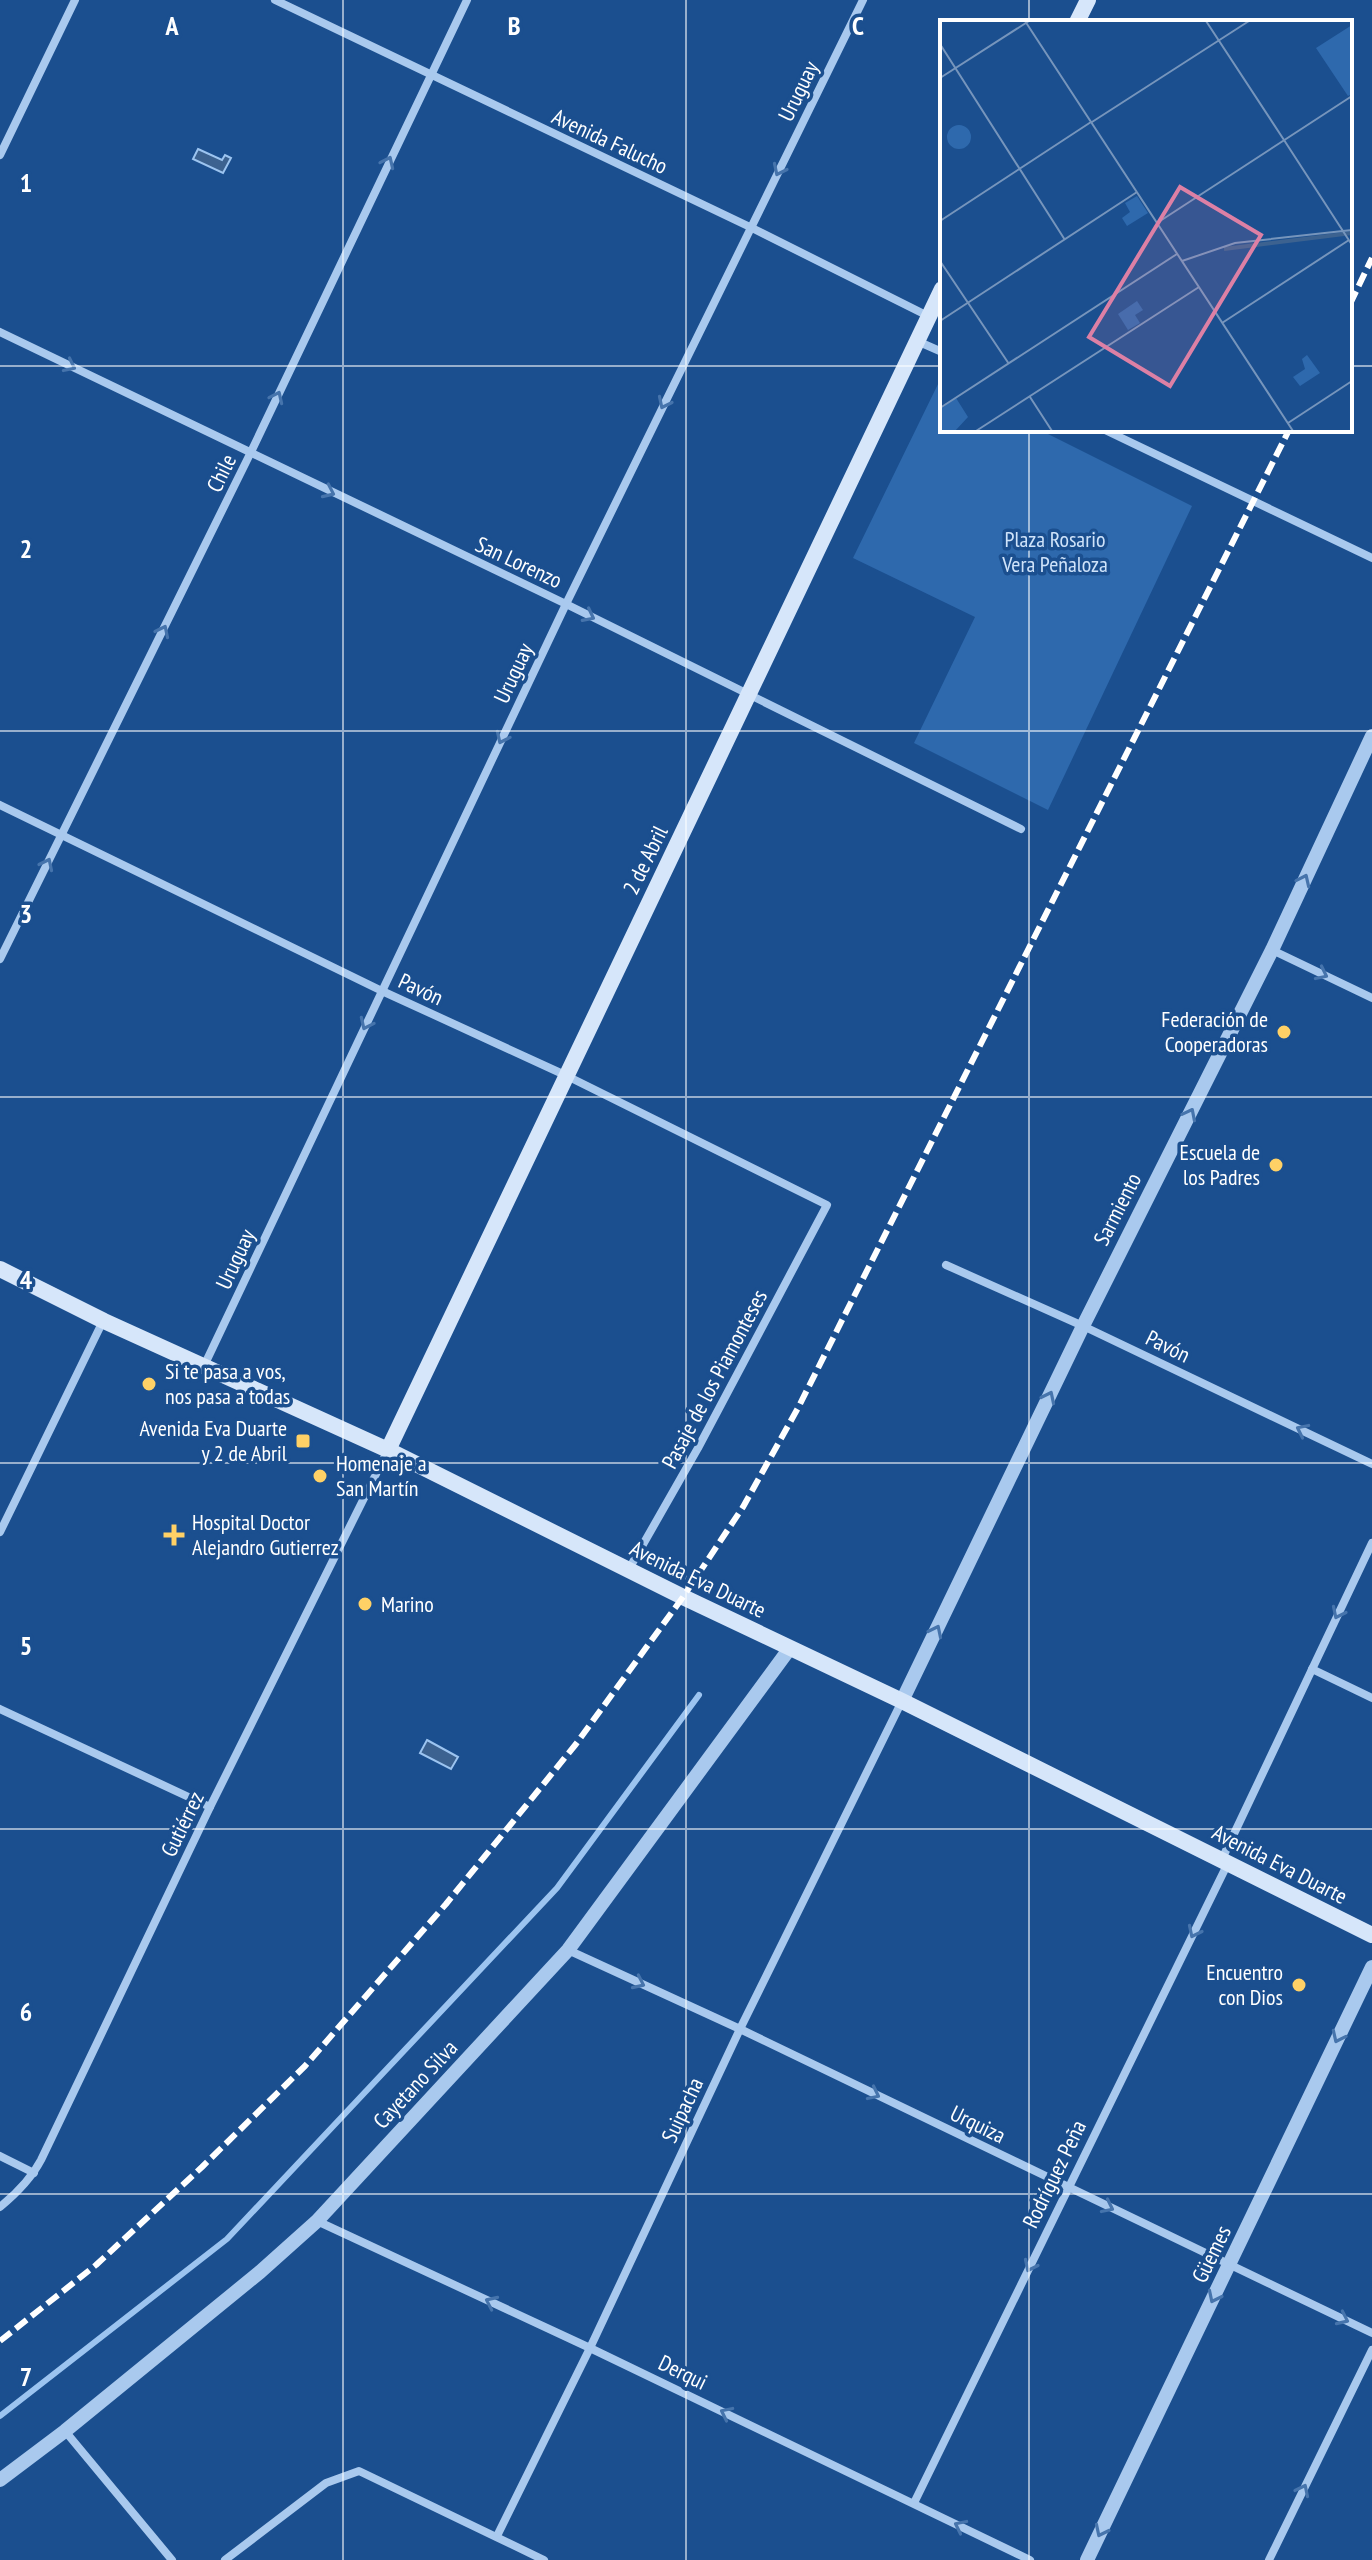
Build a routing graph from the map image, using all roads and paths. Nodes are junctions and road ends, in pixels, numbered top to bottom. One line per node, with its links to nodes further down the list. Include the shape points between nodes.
1 (75, 0): 8 (street)
2 (275, 0): 7 (street, Avenida Falucho)
3 (467, 0): 7 (street, Chile)
4 (863, 0): 9 (street, Uruguay, one-way to 9)
5 (1088, 0): 6 (main road)
6 (1078, 20)
7 (429, 76): 9 (street, Avenida Falucho); 16 (street, Chile, one-way to 7)
8 (0, 155)
9 (750, 227): 11 (street, Avenida Falucho); 18 (street, Uruguay, one-way to 18)
10 (940, 293): 11 (main road, 2 de Abril)
11 (928, 316): 13 (main road, 2 de Abril)
12 (0, 332): 16 (street, San Lorenzo, one-way to 16)
13 (917, 340): 14 (street); 19 (main road, 2 de Abril)
14 (940, 351)
15 (1109, 432): 17 (street)
16 (250, 454): 18 (street, San Lorenzo, one-way to 18); 23 (street, Chile, one-way to 16)
17 (1372, 558)
18 (566, 604): 19 (street, San Lorenzo, one-way to 19); 26 (street, Uruguay, one-way to 26)
19 (748, 695): 22 (street, San Lorenzo); 28 (main road, 2 de Abril)
20 (1372, 736): 24 (street, Sarmiento, one-way to 20)
21 (0, 805): 23 (street, Pavón)
22 (1021, 829)
23 (62, 835): 25 (street, Chile, one-way to 23); 26 (street, Pavón)
24 (1272, 950): 27 (street, one-way to 27); 33 (street, Sarmiento, one-way to 24)
25 (0, 959)
26 (382, 991): 28 (street, Pavón); 34 (street, Uruguay, one-way to 34)
27 (1372, 998)
28 (565, 1075): 29 (street, Pavón); 35 (main road, 2 de Abril)
29 (827, 1205): 39 (street, Pasaje de los Piamonteses)
30 (946, 1265): 33 (street, Pavón)
31 (0, 1269): 32 (main road, Avenida Eva Duarte)
32 (104, 1321): 34 (main road, Avenida Eva Duarte); 37 (street)
33 (1083, 1326): 36 (street, Pavón, one-way to 33); 43 (street, Sarmiento, one-way to 33)
34 (204, 1366): 35 (main road, Avenida Eva Duarte)
35 (388, 1450): 39 (main road, Avenida Eva Duarte); 45 (street, Gutiérrez)
36 (1372, 1464)
37 (0, 1532)
38 (1372, 1543): 41 (street, Rodríguez Peña, one-way to 41)
39 (629, 1569): 40 (main road, Avenida Eva Duarte)
40 (790, 1648): 43 (main road, Avenida Eva Duarte); 48 (street, Cayetano Silva)
41 (1312, 1669): 42 (street); 46 (street, Rodríguez Peña)
42 (1372, 1698)
43 (902, 1701): 46 (main road, Avenida Eva Duarte); 50 (street, Suipacha)
44 (0, 1709): 45 (street)
45 (210, 1807): 52 (street, Gutiérrez)
46 (1225, 1860): 47 (main road, Avenida Eva Duarte); 53 (street, Rodríguez Peña, one-way to 53)
47 (1372, 1935)
48 (568, 1950): 50 (street, Urquiza, one-way to 50); 55 (street, Cayetano Silva)
49 (1372, 1967): 56 (street, Güemes, one-way to 56)
50 (740, 2029): 53 (street, Urquiza, one-way to 53); 58 (street, Suipacha)
51 (0, 2156): 52 (street)
52 (34, 2173): 54 (street, Gutiérrez)
53 (1068, 2188): 56 (street, Urquiza, one-way to 56); 62 (street, Rodríguez Peña, one-way to 62)
54 (0, 2207)
55 (317, 2221): 58 (street, Derqui, one-way to 55); 60 (street, Cayetano Silva)
56 (1229, 2266): 57 (street, Urquiza, one-way to 57); 68 (street, Güemes, one-way to 68)
57 (1372, 2333)
58 (590, 2348): 62 (street, Derqui, one-way to 58); 63 (street, Suipacha)
59 (1372, 2350): 69 (street, one-way to 59)
60 (65, 2431): 61 (street, Cayetano Silva); 64 (street)
61 (0, 2480)
62 (914, 2503): 67 (street, Derqui, one-way to 62)
63 (497, 2536): 65 (street, via 359,2471 326,2483); 66 (street)
64 (172, 2560)
65 (225, 2560)
66 (544, 2560)
67 (1030, 2560)
68 (1087, 2560)
69 (1269, 2560)

